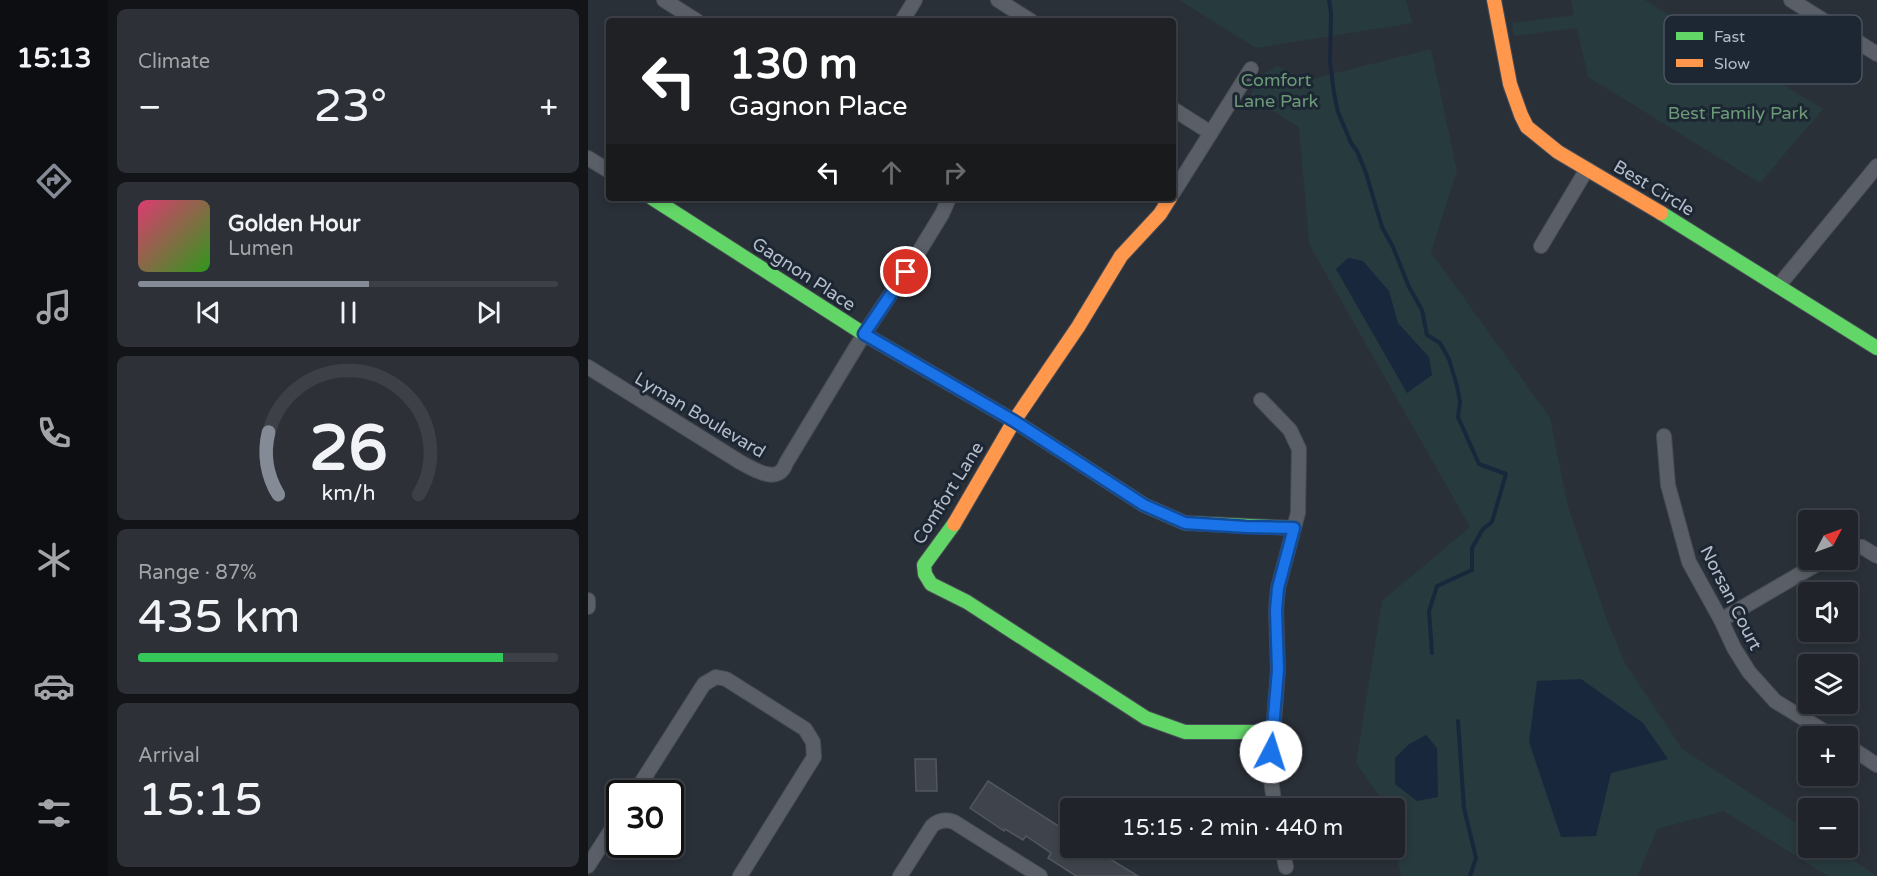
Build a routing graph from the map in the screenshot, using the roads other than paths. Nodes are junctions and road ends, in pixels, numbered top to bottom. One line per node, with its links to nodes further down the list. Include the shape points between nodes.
1 (664, 0): 7 (street)
2 (915, 0): 8 (street)
3 (998, 0): 9 (street)
4 (1494, 0): 18 (street, Best Circle, via 1520,117 1543,141)
5 (1791, 0): 6 (street)
6 (1815, 15)
7 (692, 18)
8 (904, 18)
9 (1026, 18)
10 (1862, 45): 11 (street)
11 (1877, 54)
12 (1251, 69): 14 (street)
13 (1176, 111): 14 (street)
14 (1211, 133): 19 (street)
15 (588, 158): 17 (street)
16 (1877, 166): 24 (street)
17 (606, 169)
18 (1587, 169): 23 (street); 24 (street, Best Circle)
19 (1176, 188)
20 (657, 201): 25 (street, Gagnon Place)
21 (948, 201): 25 (street, Lyman Boulevard)
22 (1168, 201): 29 (street, Comfort Lane, via 1121,256)
23 (1541, 246)
24 (1780, 284): 26 (street, Best Circle)
25 (864, 334): 27 (street, Lyman Boulevard, via 784,469 775,474 764,475 740,462); 29 (street, Gagnon Place)
26 (1877, 348)
27 (588, 367)
28 (1261, 400): 31 (street, via 1290,430 1299,448 1298,513)
29 (1014, 421): 31 (street, Gagnon Place, via 1144,505 1185,523); 39 (street, Comfort Lane, via 924,565 931,584 967,602 1164,726 1185,732)
30 (1664, 436): 37 (street, Norsan Court, via 1668,485 1689,562)
31 (1294, 528): 39 (street, via 1278,588 1278,670)
32 (1858, 547): 33 (street)
33 (1877, 556)
34 (1807, 570): 37 (street)
35 (588, 600): 36 (street)
36 (588, 606)
37 (1721, 620): 38 (street, Norsan Court, via 1734,648 1762,688)
38 (1816, 726)
39 (1272, 732): 43 (street)
40 (1858, 753): 41 (street)
41 (1877, 765)
42 (643, 780): 48 (street, via 704,684 713,678 724,678 805,729 813,742 814,757)
43 (1274, 798)
44 (606, 838): 46 (street)
45 (1284, 858): 47 (street)
46 (588, 866)
47 (1286, 867)
48 (740, 876)
49 (900, 876): 50 (street, via 932,826 947,820)
50 (1040, 876)

